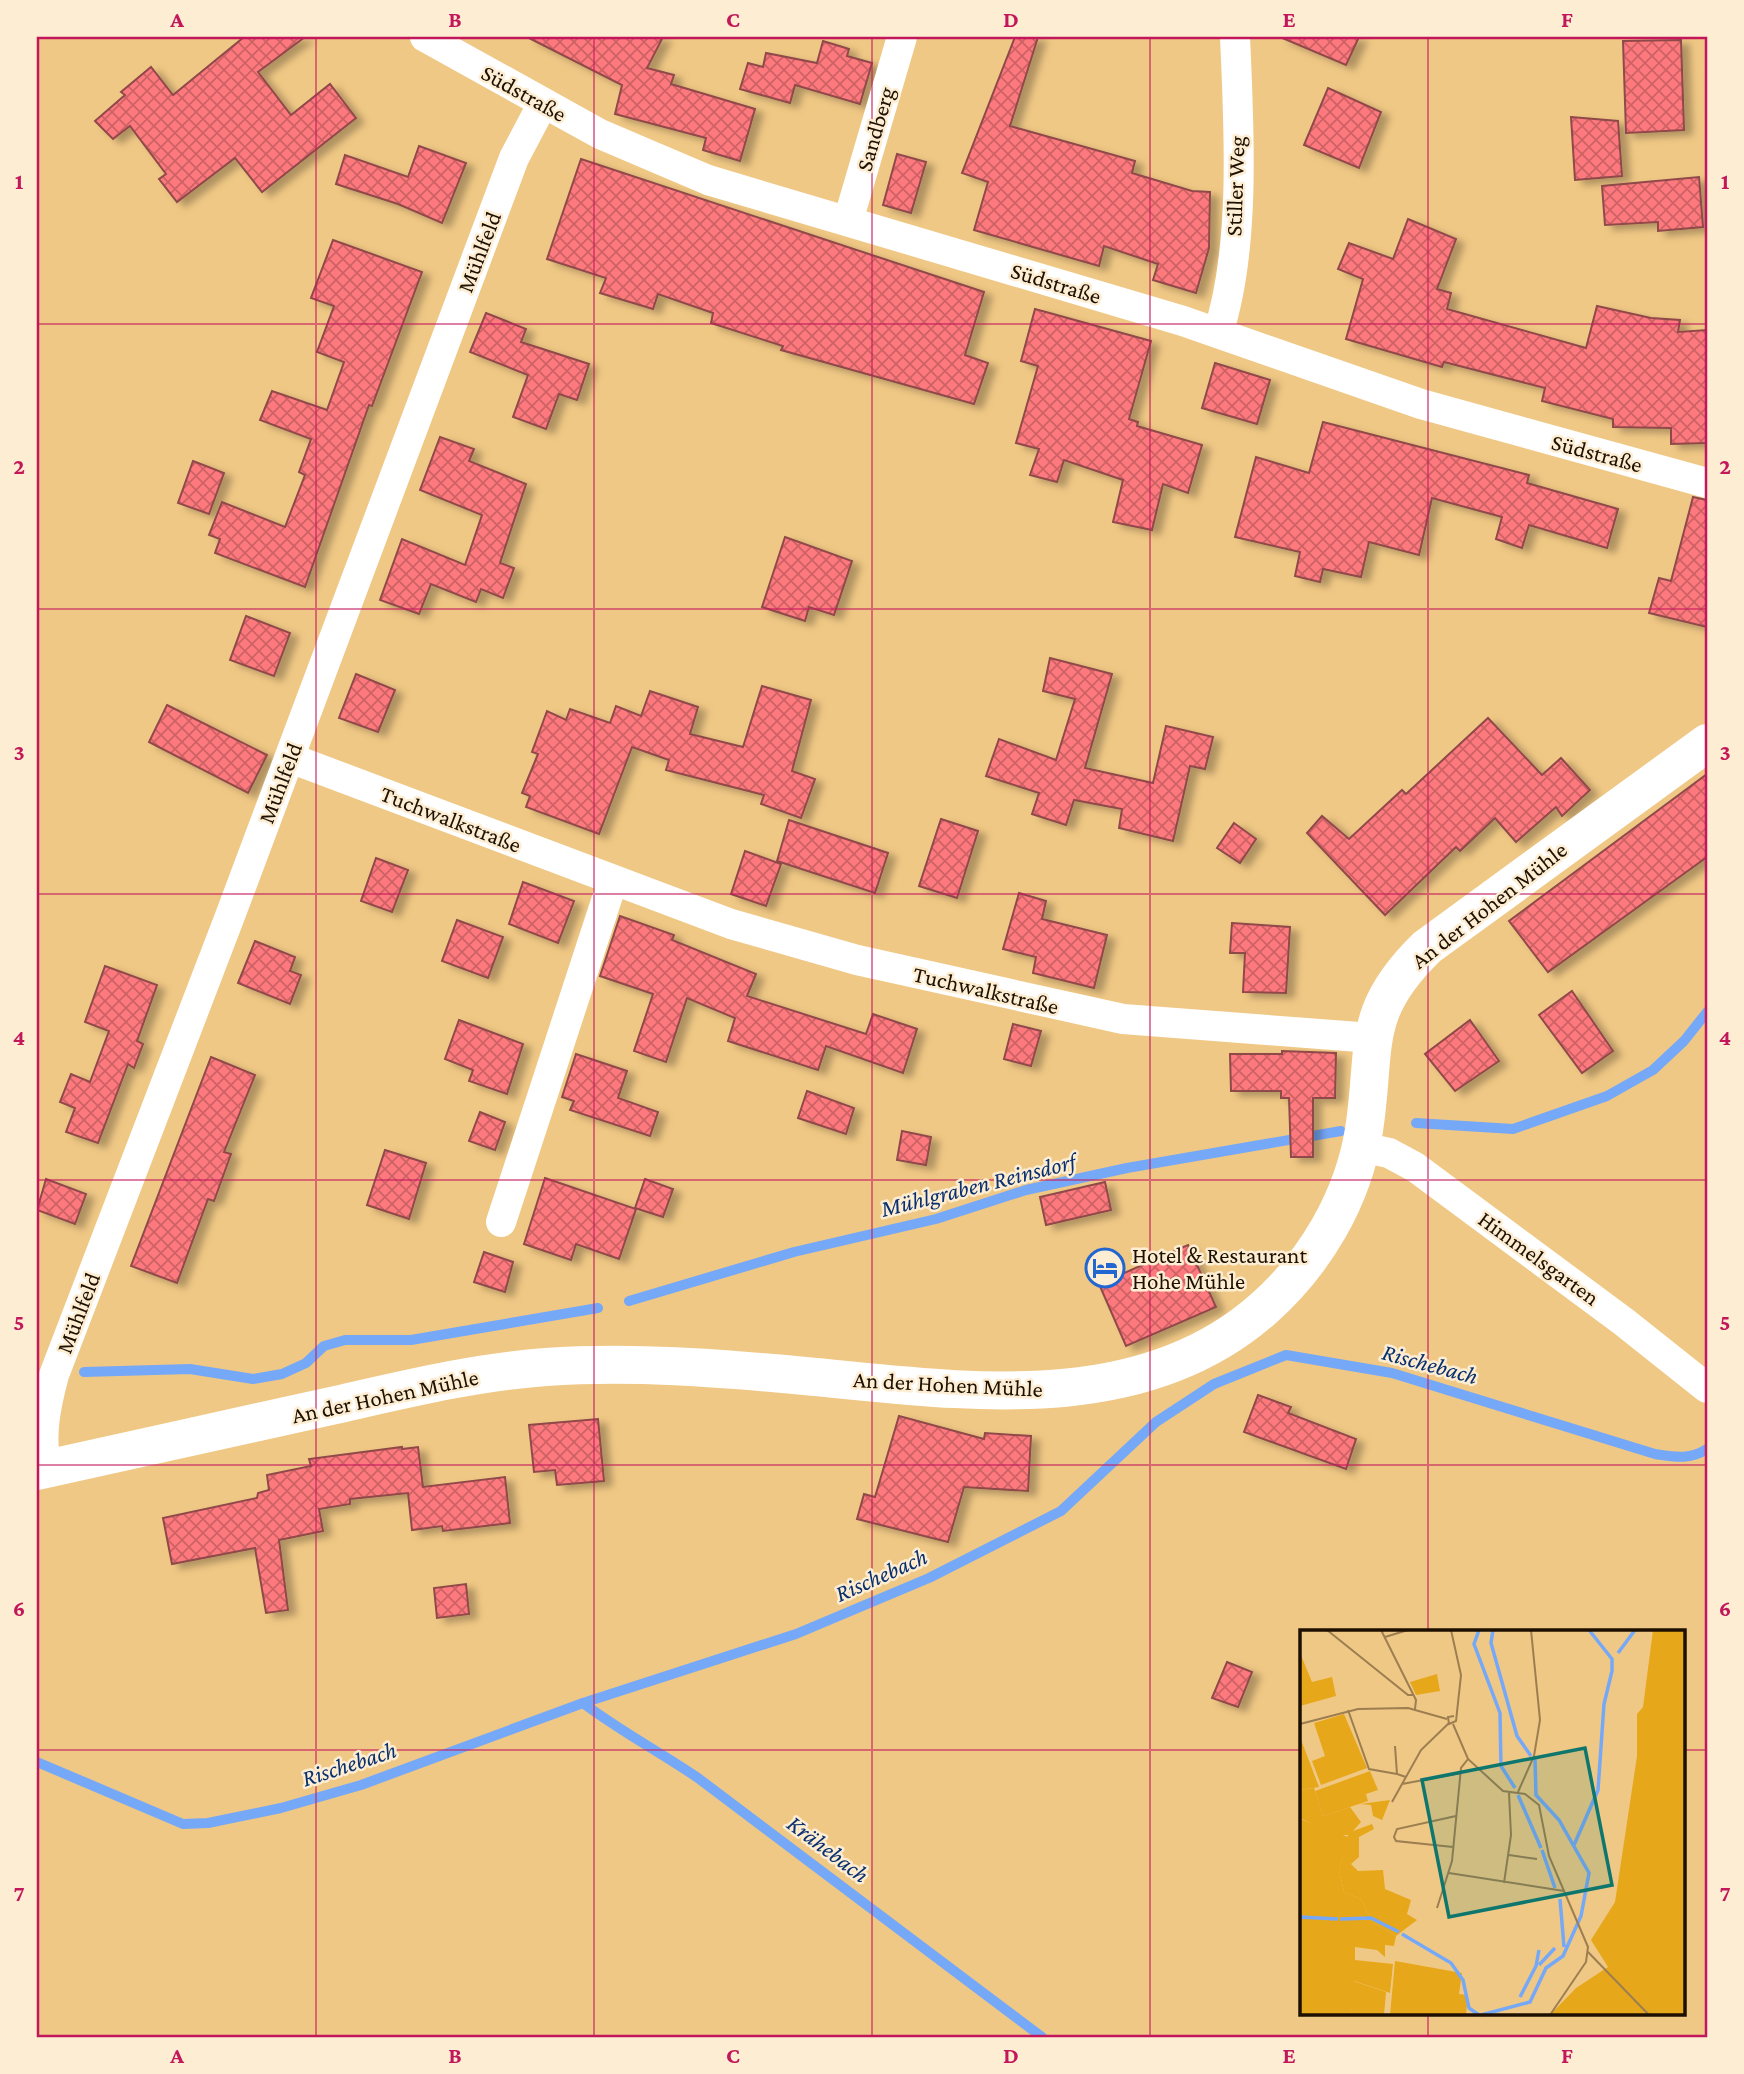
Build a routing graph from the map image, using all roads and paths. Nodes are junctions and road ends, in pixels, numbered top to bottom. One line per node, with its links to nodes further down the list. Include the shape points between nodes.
1 (425, 37): 4 (street, Südstraße)
2 (902, 37): 5 (street, Sandberg)
3 (1235, 37): 6 (street, Stiller Weg, via 1237,219)
4 (542, 103): 5 (street, Südstraße, via 675,167); 9 (street, Mühlfeld, via 514,158)
5 (848, 220): 6 (street, Südstraße)
6 (1219, 333): 7 (street, Südstraße, via 1421,404)
7 (1707, 483)
8 (1707, 743): 11 (street, An der Hohen Mühle, via 1427,947 1391,988)
9 (290, 758): 10 (street, Tuchwalkstraße); 15 (street, Mühlfeld, via 54,1375 44,1409)
10 (612, 880): 11 (street, Tuchwalkstraße, via 807,947 1089,1014 1161,1024); 13 (street)
11 (1371, 1038): 12 (street, An der Hohen Mühle)
12 (1361, 1147): 14 (street, Himmelsgarten, via 1389,1153 1415,1167); 15 (street, An der Hohen Mühle, via 1329,1228 1279,1294 1220,1341 1177,1362 1129,1377 1078,1387 1012,1391 681,1366 546,1367 394,1392)
13 (501, 1222)
14 (1707, 1388)
15 (41, 1470)

